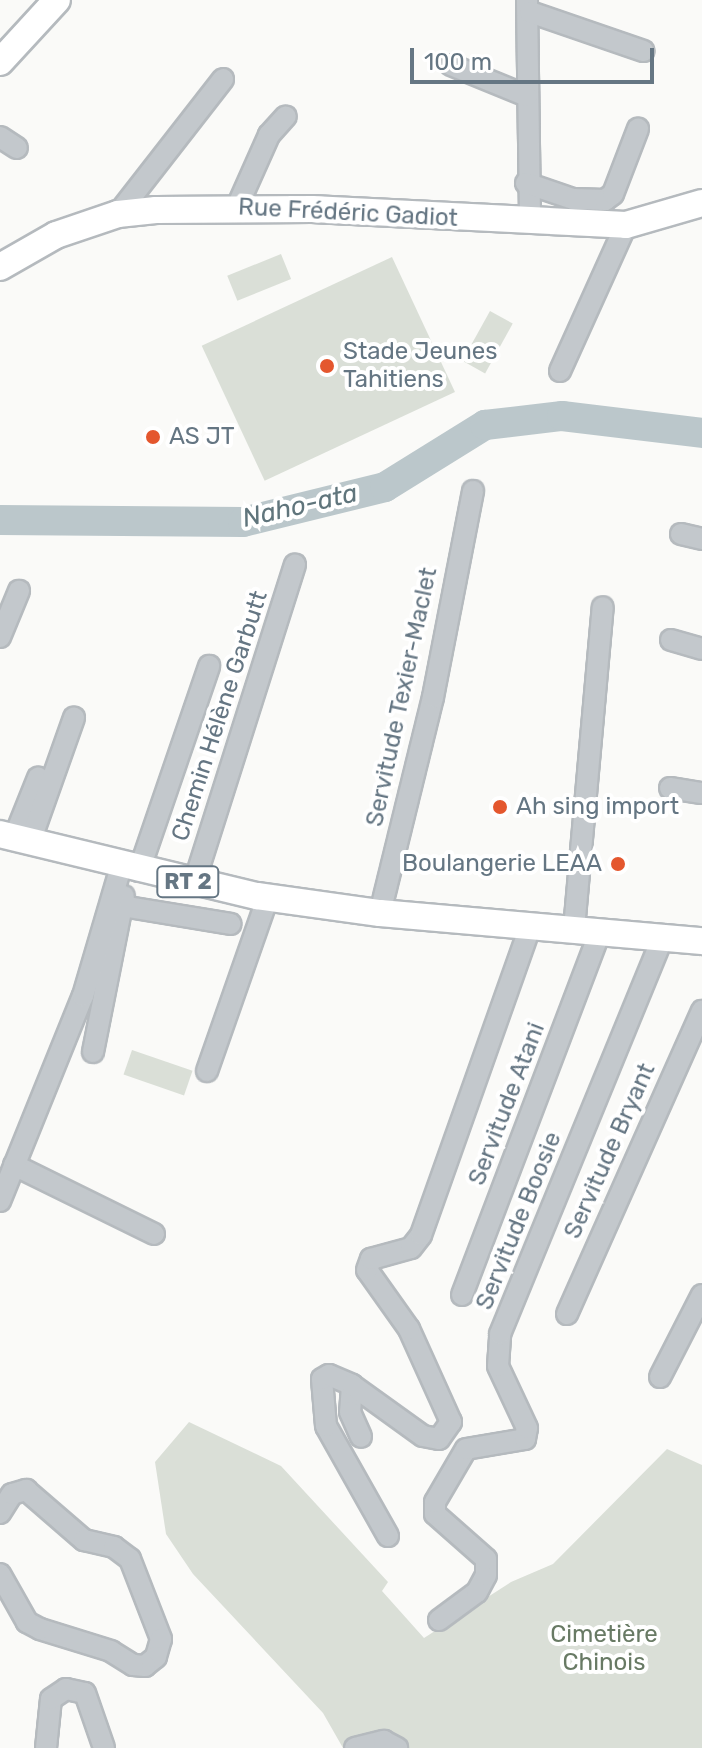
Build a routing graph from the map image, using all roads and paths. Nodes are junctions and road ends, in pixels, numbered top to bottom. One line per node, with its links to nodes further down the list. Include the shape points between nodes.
1 (57, 0): 4 (main road)
2 (529, 6): 3 (street); 7 (street)
3 (643, 51)
4 (2, 55)
5 (451, 65): 7 (street)
6 (223, 79): 13 (street)
7 (527, 96): 10 (street)
8 (286, 116): 12 (street, via 269,135)
9 (638, 129): 10 (street, via 613,194 605,200 573,199)
10 (526, 183): 14 (street)
11 (702, 203): 15 (main road, Rue Frédéric Gadiot)
12 (237, 207): 13 (main road, Rue Frédéric Gadiot); 14 (main road, Rue Frédéric Gadiot)
13 (118, 214): 16 (main road, Rue Frédéric Gadiot, via 37,243)
14 (530, 221): 15 (main road, Rue Frédéric Gadiot)
15 (626, 225): 17 (street)
16 (1, 265)
17 (560, 371)
18 (473, 491): 36 (street, Servitude Texier-Maclet, via 433,697)
19 (681, 534): 20 (street)
20 (702, 539)
21 (295, 565): 33 (street, Chemin Hélène Garbutt)
22 (19, 591): 24 (street)
23 (603, 607): 39 (street, Servitude Atani)
24 (0, 637)
25 (671, 640): 26 (street)
26 (702, 649)
27 (209, 666): 32 (street)
28 (69, 717): 31 (street)
29 (670, 788): 30 (street)
30 (702, 793)
31 (15, 838): 32 (main road, RT 2)
32 (130, 869): 33 (main road, RT 2); 35 (street); 45 (street)
33 (194, 883): 34 (main road, RT 2)
34 (268, 897): 36 (main road, RT 2); 44 (street)
35 (122, 906): 37 (street); 43 (street)
36 (380, 913): 38 (main road, RT 2)
37 (231, 924)
38 (531, 925): 39 (main road, RT 2); 52 (street, via 421,1235 411,1248 371,1259 367,1270 409,1329 451,1422 439,1439 423,1436)
39 (587, 930): 40 (main road, RT 2); 48 (street, Servitude Atani)
40 (663, 937): 41 (main road, RT 2); 57 (street, Servitude Boosie, via 500,1334 498,1366 527,1428 525,1439 466,1449 435,1502 435,1514 486,1559 486,1575 477,1592)
41 (702, 941)
42 (702, 1011): 50 (street, Servitude Bryant)
43 (93, 1052)
44 (207, 1071)
45 (14, 1165): 46 (street); 47 (street)
46 (0, 1201)
47 (154, 1234)
48 (462, 1295)
49 (702, 1295): 51 (street)
50 (567, 1314)
51 (660, 1377)
52 (352, 1385): 53 (street, via 350,1412); 55 (street, via 329,1375 322,1379 326,1426)
53 (361, 1437)
54 (0, 1513): 56 (street, via 12,1494 26,1490 84,1540 130,1559 161,1639 153,1661 145,1666 27,1622)
55 (388, 1536)
56 (0, 1574)
57 (439, 1620)
58 (46, 1748): 59 (street, via 51,1699 66,1689 85,1693)
59 (104, 1748)
60 (355, 1748): 61 (street, via 384,1741)
61 (397, 1748)

